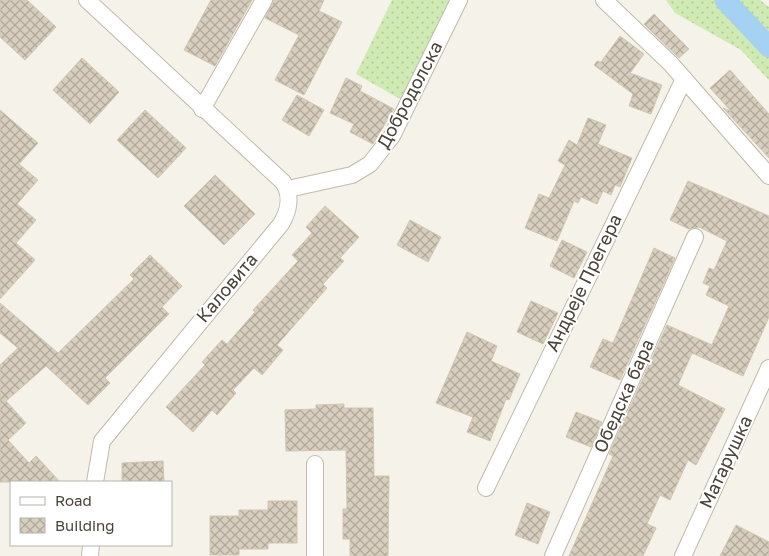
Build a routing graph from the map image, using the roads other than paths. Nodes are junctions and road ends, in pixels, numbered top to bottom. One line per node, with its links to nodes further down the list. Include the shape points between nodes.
1 (87, 0): 6 (street)
2 (264, 0): 6 (street)
3 (459, 0): 8 (street, Добродолска, via 392,136 370,164 352,175)
4 (604, 0): 5 (street)
5 (684, 79): 7 (street); 13 (street, Андреје Прегера)
6 (202, 108): 8 (street)
7 (769, 176)
8 (288, 189): 12 (street, Каловита, via 289,205 281,224 102,441)
9 (695, 237): 15 (street, Обедска бара)
10 (769, 368): 16 (street, Матарушка)
11 (315, 464): 14 (street)
12 (95, 481)
13 (486, 488)
14 (315, 556)
15 (552, 556)
16 (683, 556)

